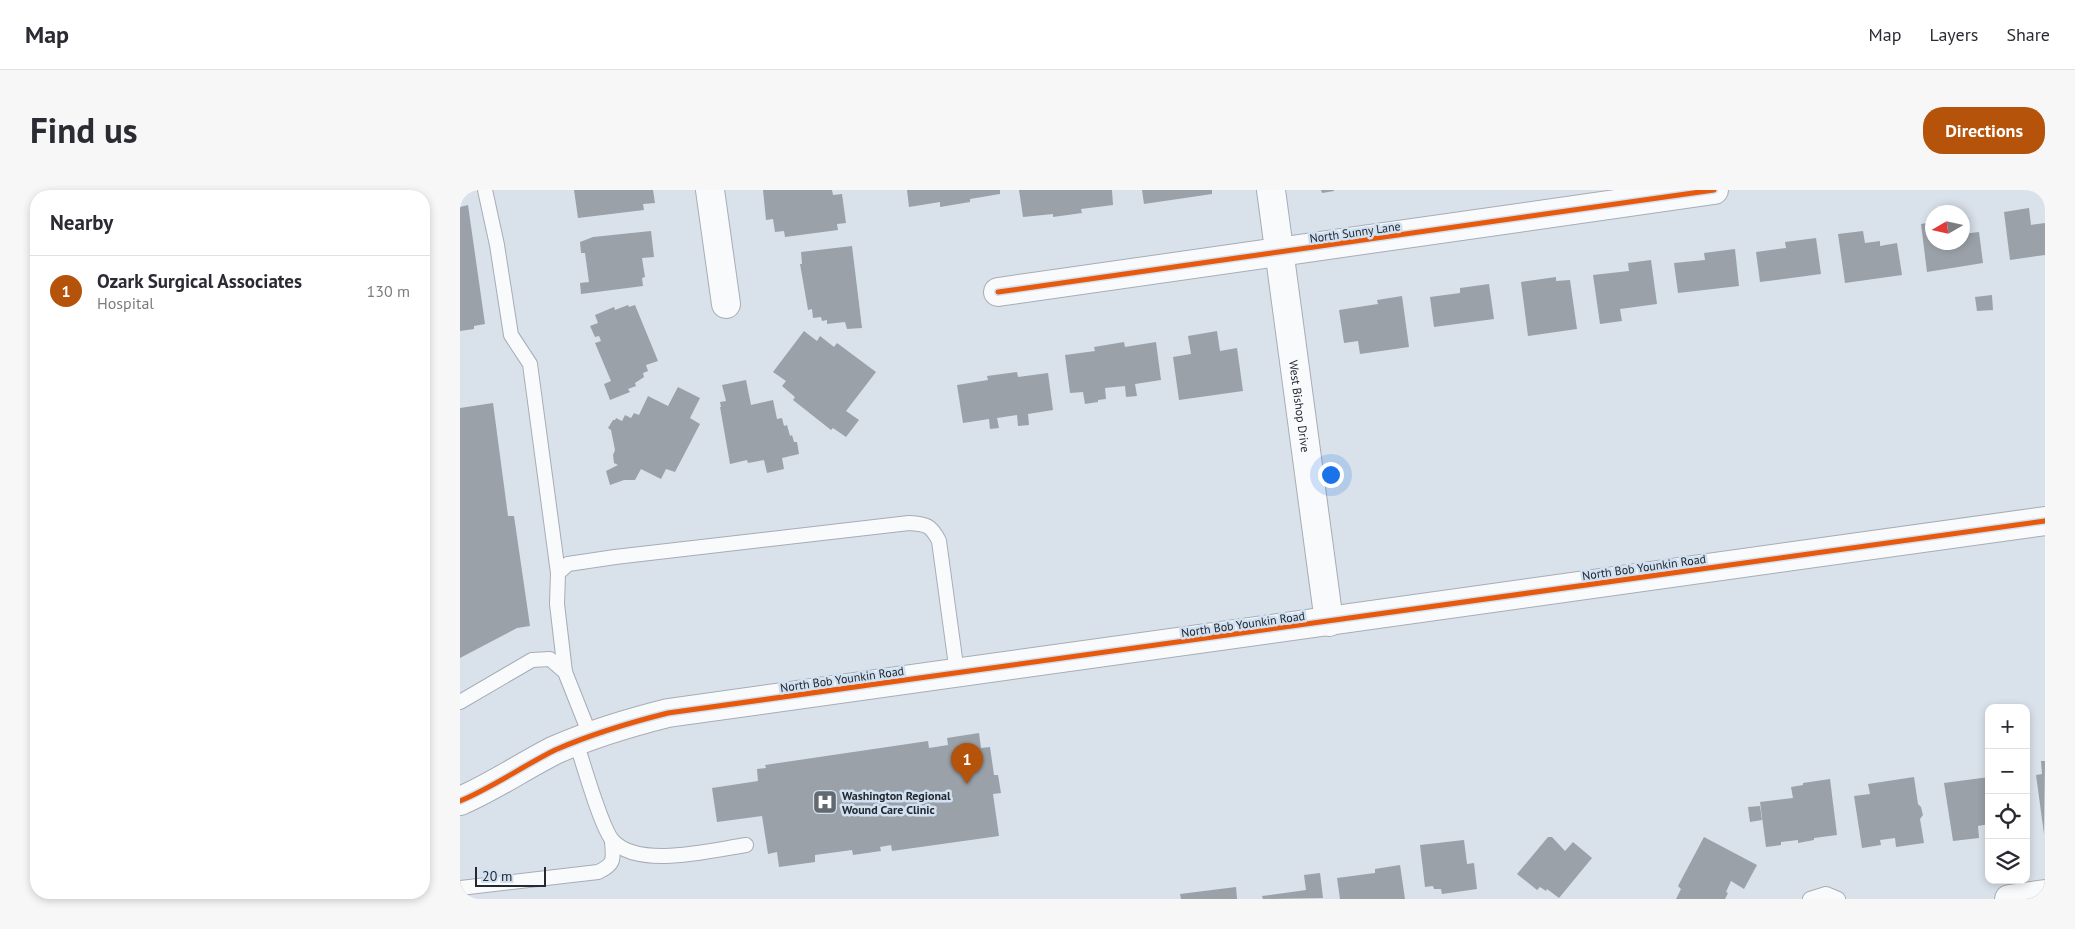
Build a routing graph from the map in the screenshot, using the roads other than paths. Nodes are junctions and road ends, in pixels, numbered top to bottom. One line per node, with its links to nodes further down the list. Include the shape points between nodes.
1 (485, 190): 9 (lane, via 511,335 530,364)
2 (710, 190): 7 (street)
3 (1271, 190): 5 (street, West Bishop Drive)
4 (1714, 190): 5 (street, North Sunny Lane)
5 (1280, 252): 6 (street, North Sunny Lane); 10 (street, West Bishop Drive)
6 (998, 292)
7 (726, 304)
8 (2045, 521): 10 (street, North Bob Younkin Road)
9 (558, 573): 11 (lane, via 557,604); 12 (lane, via 568,564 615,557 921,524 933,528 939,541)
10 (1329, 622): 12 (street, North Bob Younkin Road)
11 (565, 672): 13 (lane, via 550,658 532,660); 14 (lane)
12 (957, 673): 14 (street, North Bob Younkin Road, via 668,713 606,729)
13 (460, 702)
14 (583, 739): 15 (street, North Bob Younkin Road); 16 (lane, via 600,814)
15 (460, 801)
16 (612, 840): 17 (lane, via 625,851 644,855 686,854); 18 (lane, via 613,861 608,868 598,872)
17 (746, 844)
18 (460, 888)
19 (2045, 894): 22 (street)
20 (1810, 899): 21 (lane, via 1826,894)
21 (1838, 899)
22 (2009, 899)

